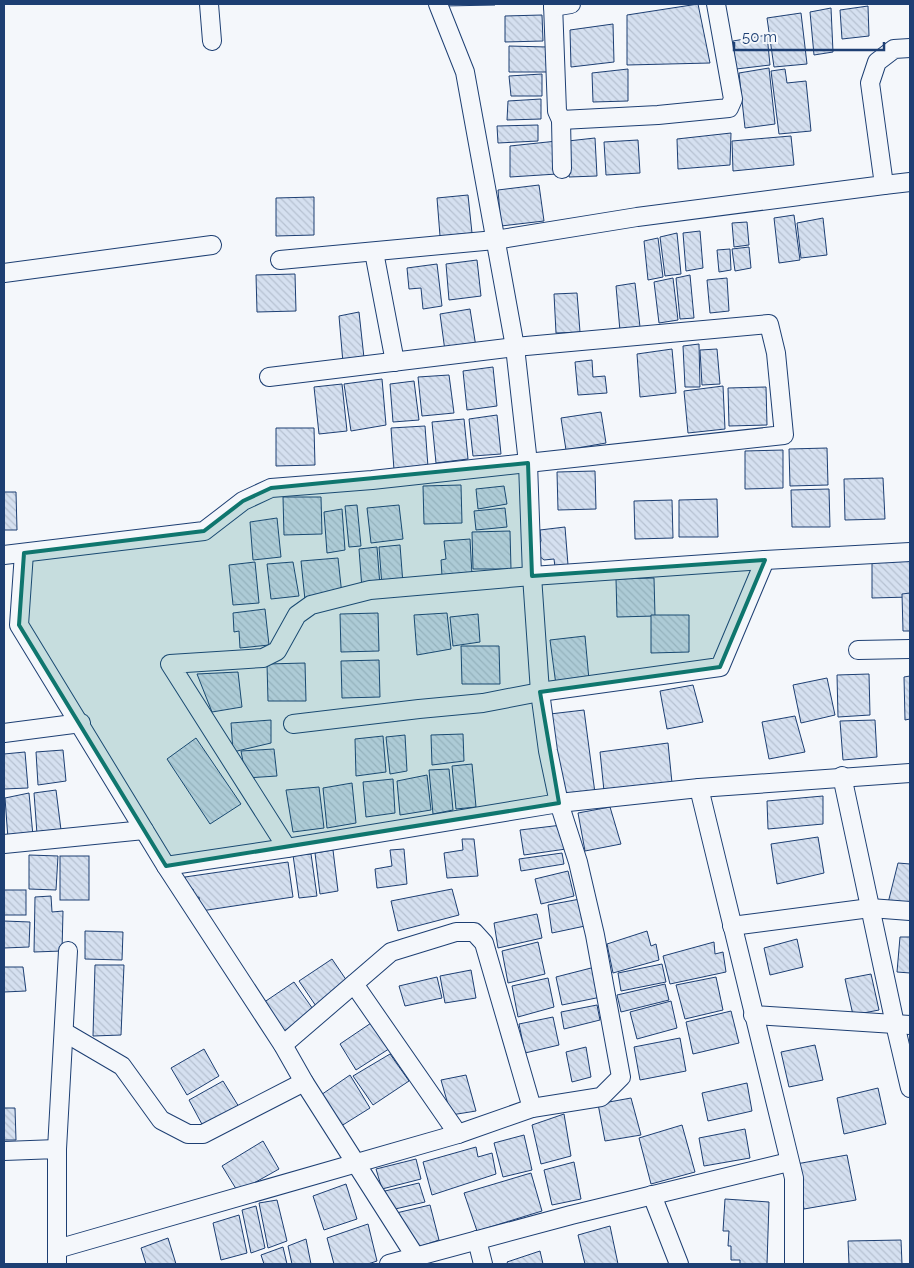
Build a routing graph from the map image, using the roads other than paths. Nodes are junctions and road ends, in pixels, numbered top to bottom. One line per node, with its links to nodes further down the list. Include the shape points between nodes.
1 (209, 4): 6 (street)
2 (438, 4): 12 (street, via 464,72)
3 (571, 4): 5 (street)
4 (716, 4): 8 (street, via 733,99 728,108)
5 (553, 5): 8 (street, via 557,111)
6 (212, 40)
7 (910, 48): 11 (street, via 894,49 877,62 870,83)
8 (561, 120): 9 (street)
9 (562, 169)
10 (910, 182): 11 (street)
11 (884, 185): 12 (street, via 637,217)
12 (495, 240): 14 (street); 17 (street)
13 (212, 245): 16 (street)
14 (374, 252): 15 (street); 18 (street)
15 (280, 260)
16 (4, 273)
17 (515, 347): 18 (street); 20 (street); 20 (street, via 769,324 776,353 784,435)
18 (395, 362): 19 (street)
19 (269, 377)
20 (528, 463): 22 (street, via 271,488 242,501 204,531); 25 (street)
21 (910, 552): 24 (street)
22 (24, 553): 23 (street); 29 (street, via 19,625)
23 (4, 556)
24 (766, 560): 25 (street); 28 (street, via 720,667)
25 (532, 576): 28 (street); 38 (street, via 370,590 311,605 296,615 277,651 263,658 170,664)
26 (910, 649): 27 (street)
27 (858, 650)
28 (540, 692): 30 (street, via 483,703); 35 (street)
29 (80, 723): 31 (street); 36 (street)
30 (293, 724)
31 (4, 733)
32 (910, 773): 33 (street)
33 (842, 776): 34 (street); 40 (street)
34 (699, 788): 35 (street); 42 (street)
35 (559, 803): 38 (street); 51 (street, via 578,862 595,935 621,1077 601,1097)
36 (144, 830): 37 (street); 39 (street)
37 (4, 844)
38 (287, 848): 39 (street)
39 (166, 866): 48 (street)
40 (870, 908): 41 (street); 42 (street); 46 (street)
41 (910, 911)
42 (732, 926): 45 (street)
43 (68, 951): 47 (street)
44 (354, 984): 48 (street); 51 (street, via 391,952 456,932 474,932 484,943); 52 (street)
45 (753, 1015): 46 (street); 55 (street)
46 (903, 1024): 50 (street)
47 (64, 1032): 49 (street, via 122,1066 161,1120 188,1134 203,1134); 53 (street)
48 (283, 1045): 49 (street)
49 (304, 1082): 56 (street)
50 (910, 1088)
51 (532, 1108): 52 (street)
52 (458, 1134): 56 (street)
53 (57, 1149): 54 (street); 59 (street)
54 (4, 1151)
55 (790, 1162): 57 (street); 64 (street, via 794,1178)
56 (356, 1163): 59 (street); 60 (street)
57 (652, 1195): 58 (street); 63 (street)
58 (477, 1240): 60 (street); 62 (street)
59 (57, 1256)
60 (415, 1256): 61 (street)
61 (389, 1264)
62 (483, 1264)
63 (679, 1264)
64 (794, 1264)

